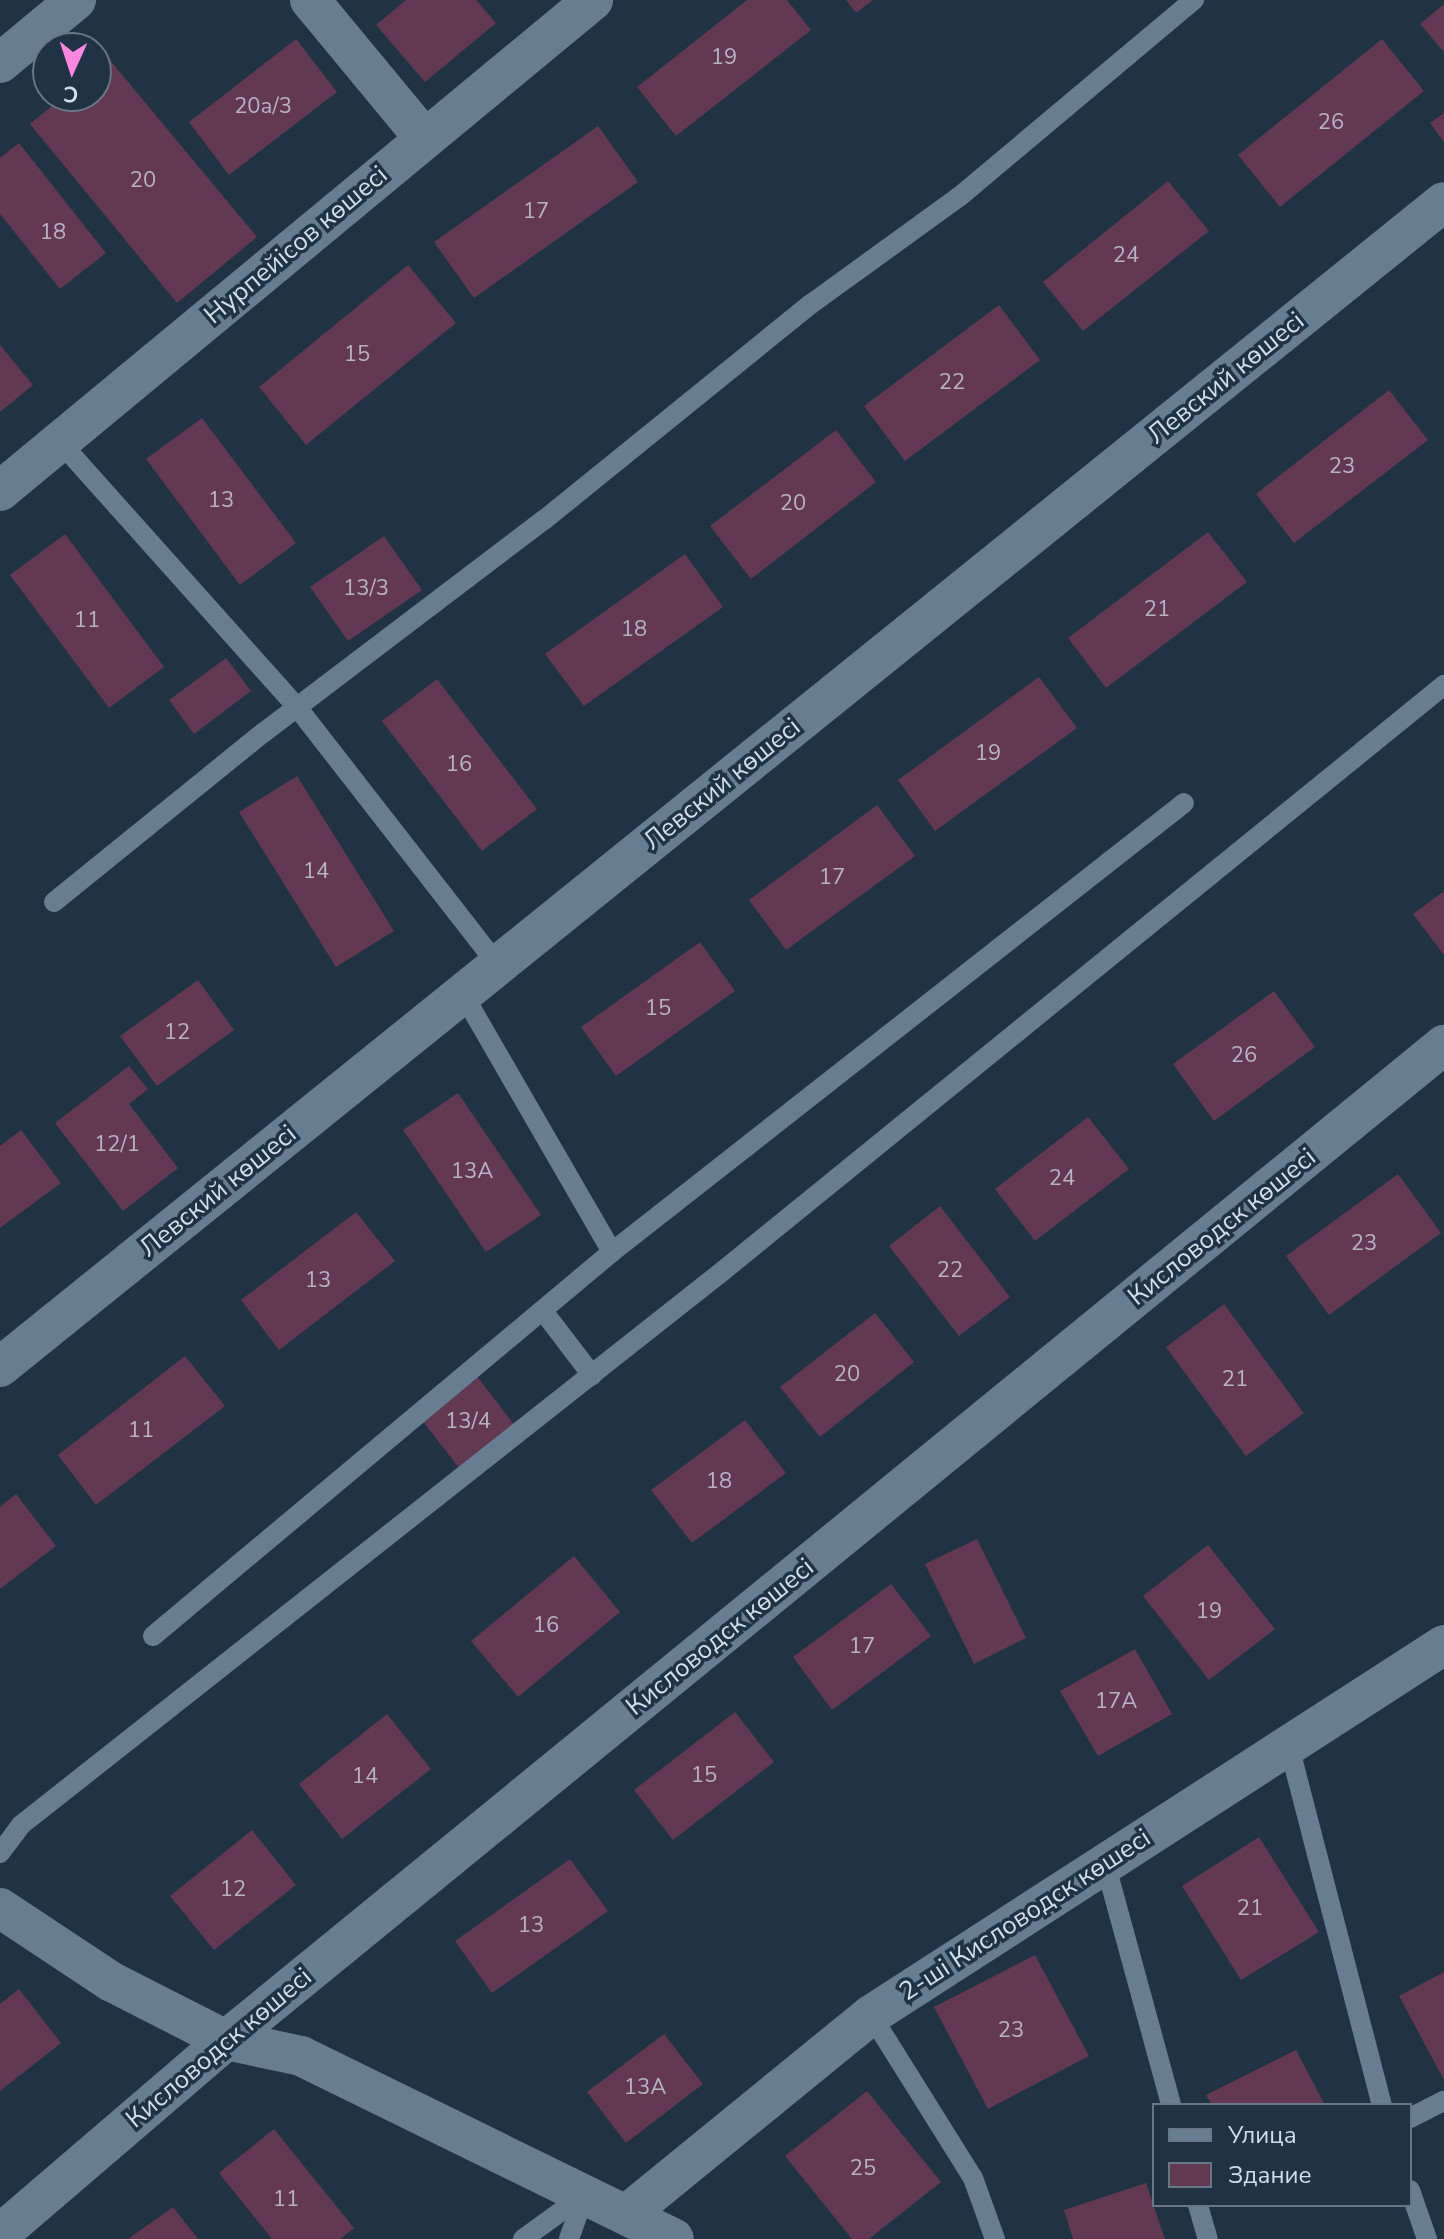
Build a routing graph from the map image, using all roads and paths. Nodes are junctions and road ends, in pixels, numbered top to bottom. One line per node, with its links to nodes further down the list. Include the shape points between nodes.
1 (76, 0): 5 (street)
2 (310, 0): 6 (street)
3 (593, 0): 6 (street, Нурпейісов көшесі)
4 (1194, 0): 11 (lane, via 959,197 811,304 544,520)
5 (0, 63)
6 (425, 139): 8 (street, Нурпейісов көшесі)
7 (1444, 202): 14 (street, Левский көшесі)
8 (60, 442): 9 (street, Нурпейісов көшесі); 11 (lane)
9 (0, 491)
10 (1444, 685): 20 (lane)
11 (297, 707): 13 (lane); 14 (lane)
12 (1184, 803): 17 (lane)
13 (54, 902)
14 (498, 965): 15 (street, Левский көшесі)
15 (463, 994): 17 (lane); 19 (street, Левский көшесі)
16 (1444, 1045): 28 (street, Кисловодск көшесі)
17 (612, 1252): 18 (lane)
18 (543, 1311): 20 (lane); 21 (lane)
19 (0, 1367)
20 (592, 1375): 24 (lane, via 21,1825)
21 (153, 1636)
22 (1444, 1645): 23 (street, 2-ші Кисловодск көшесі)
23 (1289, 1746): 25 (street, 2-ші Кисловодск көшесі); 31 (lane)
24 (0, 1853)
25 (1105, 1863): 27 (street, 2-ші Кисловодск көшесі); 30 (lane)
26 (0, 1908): 28 (street, via 112,1982)
27 (871, 2015): 36 (street, 2-ші Кисловодск көшесі); 41 (lane, via 973,2178)
28 (226, 2040): 33 (street, via 301,2056); 37 (street, Кисловодск көшесі)
29 (1444, 2101): 32 (lane)
30 (1170, 2103)
31 (1381, 2103)
32 (1412, 2117)
33 (585, 2194): 36 (street); 38 (lane); 39 (lane)
34 (1412, 2196): 43 (lane)
35 (1199, 2207): 42 (lane)
36 (627, 2214): 40 (street)
37 (0, 2234)
38 (523, 2239)
39 (569, 2239)
40 (674, 2239)
41 (995, 2239)
42 (1208, 2239)
43 (1427, 2239)

